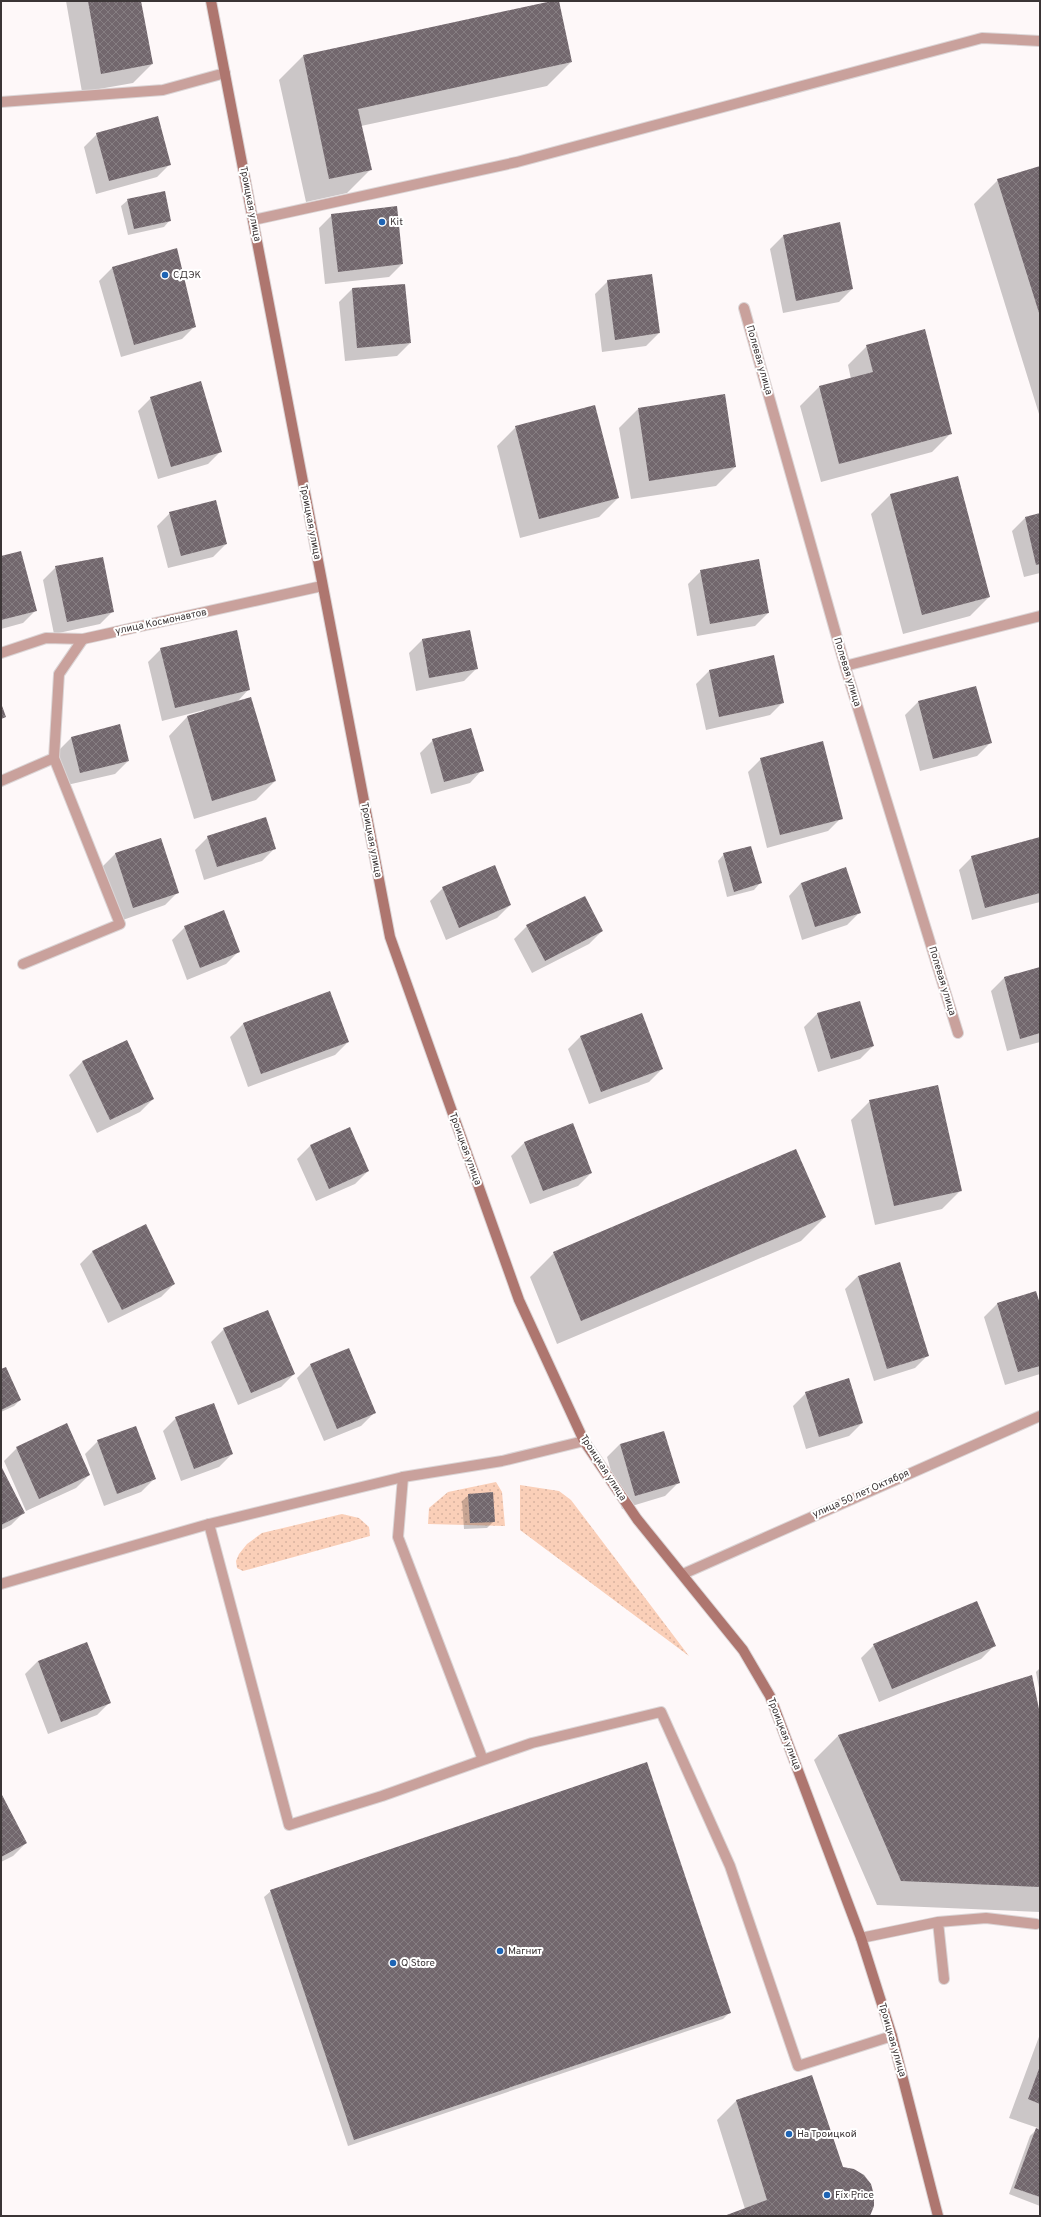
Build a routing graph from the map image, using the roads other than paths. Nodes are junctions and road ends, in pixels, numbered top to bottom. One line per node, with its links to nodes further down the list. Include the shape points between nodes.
1 (211, 1): 3 (main road, Троицкая улица)
2 (1040, 41): 5 (street, via 982,38 517,162)
3 (225, 73): 4 (street, via 163,90); 5 (main road, Троицкая улица)
4 (1, 102)
5 (253, 220): 7 (main road, Троицкая улица)
6 (744, 308): 11 (street, Полевая улица)
7 (322, 586): 9 (street, улица Космонавтов); 17 (main road, Троицкая улица, via 390,937 519,1300)
8 (1040, 616): 11 (street)
9 (83, 639): 10 (street, улица Космонавтов, via 46,638); 12 (street, via 59,674)
10 (1, 653)
11 (845, 666): 15 (street, Полевая улица)
12 (54, 758): 13 (street); 14 (street, via 120,924)
13 (1, 781)
14 (23, 964)
15 (958, 1033)
16 (1040, 1416): 20 (street, улица 50 лет Октября)
17 (584, 1441): 18 (street, via 502,1461); 20 (main road, Троицкая улица, via 638,1519)
18 (403, 1477): 19 (street); 22 (street, via 398,1537)
19 (209, 1524): 21 (street); 22 (street, via 289,1825 382,1796)
20 (683, 1574): 25 (main road, Троицкая улица, via 743,1650 770,1696)
21 (1, 1584)
22 (483, 1760): 27 (street, via 532,1743 661,1712 730,1866 798,2066)
23 (938, 1922): 24 (street, via 986,1918); 25 (street); 26 (street)
24 (1036, 1924)
25 (861, 1938): 27 (main road, Троицкая улица)
26 (944, 1979)
27 (892, 2036): 28 (main road, Троицкая улица)
28 (938, 2216)

